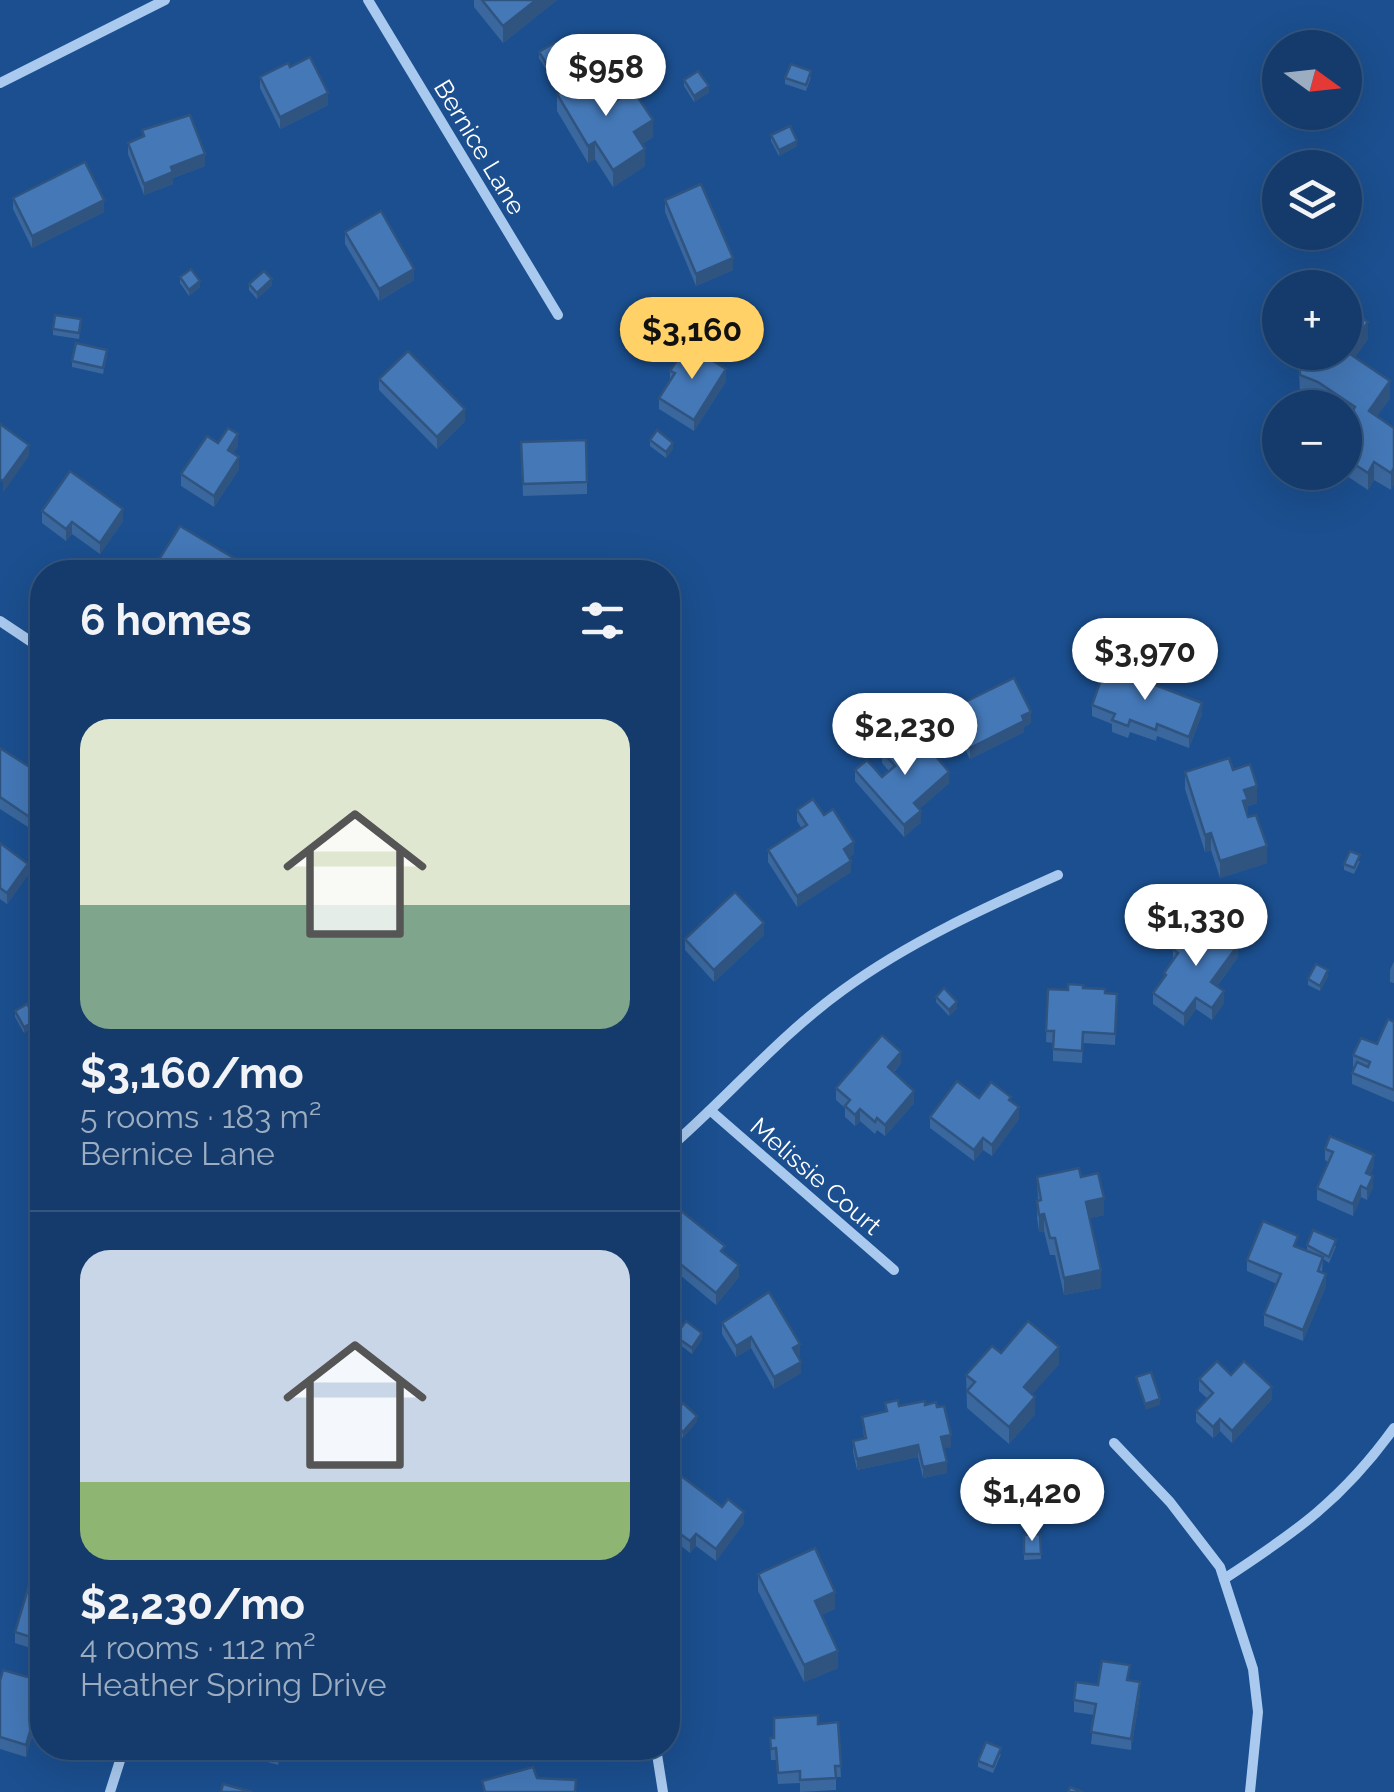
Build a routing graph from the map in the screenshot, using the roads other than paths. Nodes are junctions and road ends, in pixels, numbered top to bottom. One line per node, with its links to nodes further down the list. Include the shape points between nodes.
1 (165, 0): 3 (street)
2 (368, 0): 4 (street, Bernice Lane)
3 (0, 83)
4 (558, 315)
5 (0, 620): 6 (street)
6 (30, 640)
7 (1058, 875): 8 (street, via 972,914 840,992)
8 (711, 1112): 9 (street); 10 (street, Melissie Court)
9 (680, 1139)
10 (894, 1270)
11 (1394, 1428): 13 (street, via 1312,1519)
12 (1114, 1443): 13 (street, via 1170,1502)
13 (1224, 1578): 18 (street, via 1254,1684)
14 (120, 1760): 16 (street)
15 (658, 1760): 17 (street)
16 (110, 1792)
17 (663, 1792)
18 (1250, 1792)

